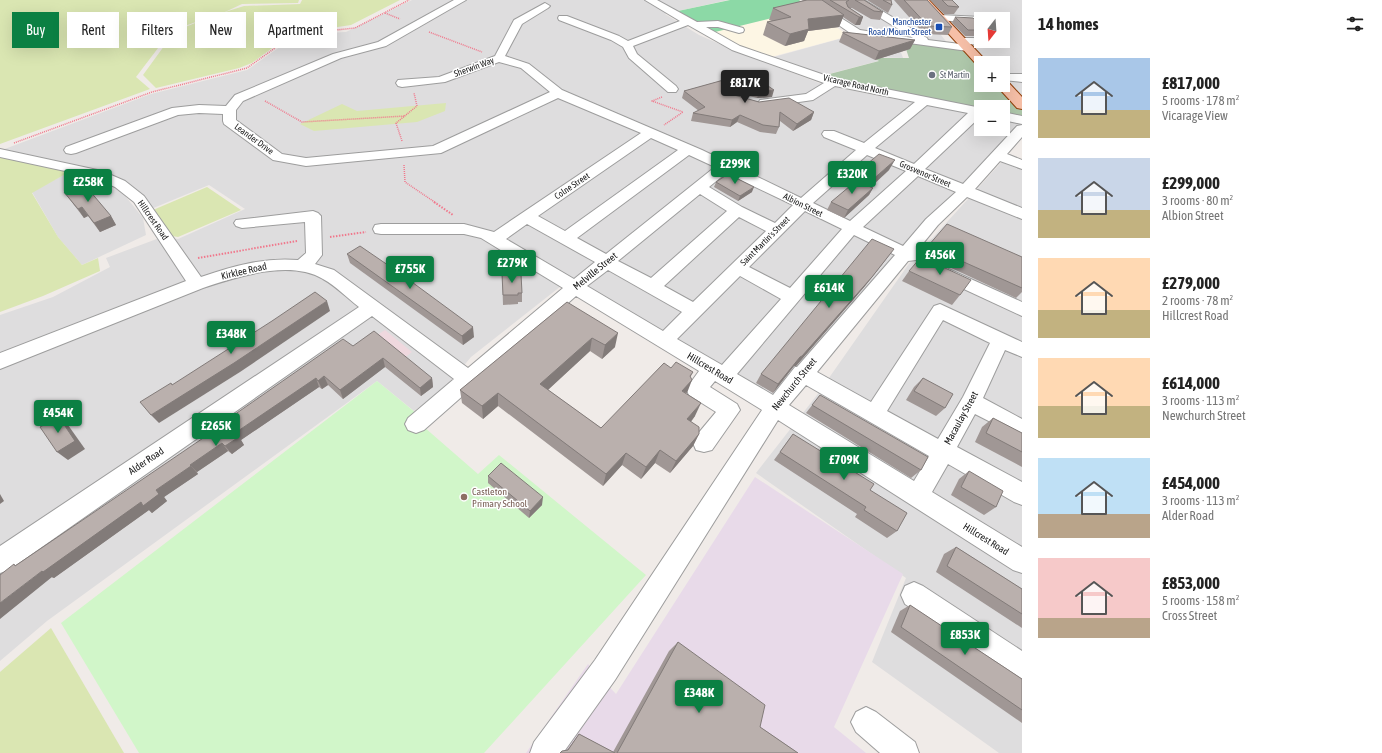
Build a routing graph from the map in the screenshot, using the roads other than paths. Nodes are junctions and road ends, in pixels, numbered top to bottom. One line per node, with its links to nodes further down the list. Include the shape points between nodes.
1 (460, 0): 32 (street, Leander Drive, via 382,44 337,56 239,98)
2 (650, 0): 10 (street, Vicarage Road North)
3 (923, 0): 8 (main road)
4 (859, 1): 14 (street)
5 (545, 6): 21 (street, Sherwin Way, via 518,22)
6 (819, 8): 13 (street)
7 (563, 18): 19 (street)
8 (940, 18): 9 (street); 18 (main road)
9 (974, 20)
10 (692, 23): 15 (street, via 729,26); 19 (street); 24 (street, Vicarage Road North, via 736,48)
11 (861, 23): 13 (street)
12 (874, 23): 14 (street)
13 (843, 24): 17 (street, via 857,33)
14 (900, 26): 17 (street)
15 (739, 30)
16 (974, 43): 18 (street)
17 (930, 44): 18 (street)
18 (965, 44): 20 (main road)
19 (626, 45): 26 (street, via 633,56)
20 (976, 56)
21 (499, 58): 25 (street, Sherwin Way, via 441,80); 28 (street, Albion Street, via 525,66)
22 (1010, 77): 23 (street)
23 (1022, 78)
24 (834, 82): 29 (street, Vicarage Road North); 30 (street, via 809,97 757,104)
25 (402, 83)
26 (672, 89)
27 (1010, 92): 31 (main road)
28 (558, 93): 32 (street, Leander Drive, via 436,150 306,162 278,157 229,121); 38 (street, Albion Street)
29 (925, 100): 33 (street, Vicarage Road North); 42 (street, Saint Martin's Street)
30 (750, 102)
31 (1022, 105)
32 (230, 110): 43 (street, via 176,111)
33 (974, 110)
34 (974, 116): 47 (street)
35 (1010, 117): 36 (street)
36 (1022, 120)
37 (1022, 129): 44 (street, Newchurch Street)
38 (650, 133): 41 (street, Albion Street); 53 (street, Colne Street)
39 (829, 134): 42 (street, Grosvenor Street)
40 (5, 149): 64 (street, Hillcrest Road, via 97,174 120,184 139,199)
41 (688, 149): 46 (street, Albion Street); 59 (street)
42 (865, 149): 47 (street, Grosvenor Street); 50 (street, Saint Martin's Street)
43 (71, 150)
44 (998, 155): 45 (street); 49 (street, Newchurch Street)
45 (1022, 165)
46 (724, 167): 48 (street, Melville Street); 50 (street, Albion Street)
47 (916, 170): 49 (street, Grosvenor Street); 55 (street)
48 (699, 187): 51 (street); 61 (street, Melville Street)
49 (965, 191): 52 (street, Grosvenor Street); 60 (street, Newchurch Street, via 939,225)
50 (802, 205): 55 (street, Albion Street); 57 (street, Saint Martin's Street)
51 (737, 210): 57 (street); 66 (street)
52 (1022, 214)
53 (527, 217): 58 (street, Colne Street); 59 (street)
54 (242, 223): 62 (street, via 313,216 314,254)
55 (850, 229): 60 (street, Albion Street); 67 (street)
56 (381, 230): 58 (street, Hillcrest Road, via 464,229)
57 (777, 230): 63 (street, Saint Martin's Street)
58 (486, 236): 65 (street, Hillcrest Road)
59 (565, 239): 61 (street)
60 (905, 254): 69 (street, Albion Street); 76 (street, Newchurch Street)
61 (606, 262): 65 (street, Melville Street); 66 (street)
62 (302, 266): 64 (street, Kirklee Road, via 274,264 230,273); 68 (street, Kirklee Road, via 328,274)
63 (738, 268): 67 (street); 70 (street, Saint Martin's Street)
64 (197, 284): 74 (street, Kirklee Road)
65 (575, 287): 72 (street, Hillcrest Road); 77 (street, Melville Street)
66 (652, 287): 70 (street)
67 (792, 297): 75 (street)
68 (372, 307): 77 (street, Kirklee Road); 87 (street, Alder Road)
69 (1022, 310)
70 (695, 311): 72 (street, Saint Martin's Street)
71 (1001, 339): 73 (street); 78 (street, Macaulay Street); 80 (street, via 940,310)
72 (664, 341): 75 (street, Hillcrest Road)
73 (1022, 350)
74 (0, 361)
75 (718, 373): 79 (street, Hillcrest Road); 83 (street, via 696,389 730,410)
76 (802, 373): 79 (street, Newchurch Street); 80 (street)
77 (468, 378): 81 (street, Melville Street)
78 (971, 402): 82 (street); 84 (street, Macaulay Street)
79 (775, 407): 86 (street, Hillcrest Road); 92 (street, Newchurch Street, via 605,670)
80 (874, 414): 84 (street)
81 (416, 424)
82 (1022, 429)
83 (704, 443)
84 (942, 451): 85 (street); 86 (street, Macaulay Street)
85 (1022, 494)
86 (918, 496): 88 (street, Hillcrest Road)
87 (0, 561)
88 (1022, 561)
89 (914, 595): 90 (street)
90 (1022, 668)
91 (866, 722): 93 (street)
92 (545, 753)
93 (904, 753)

